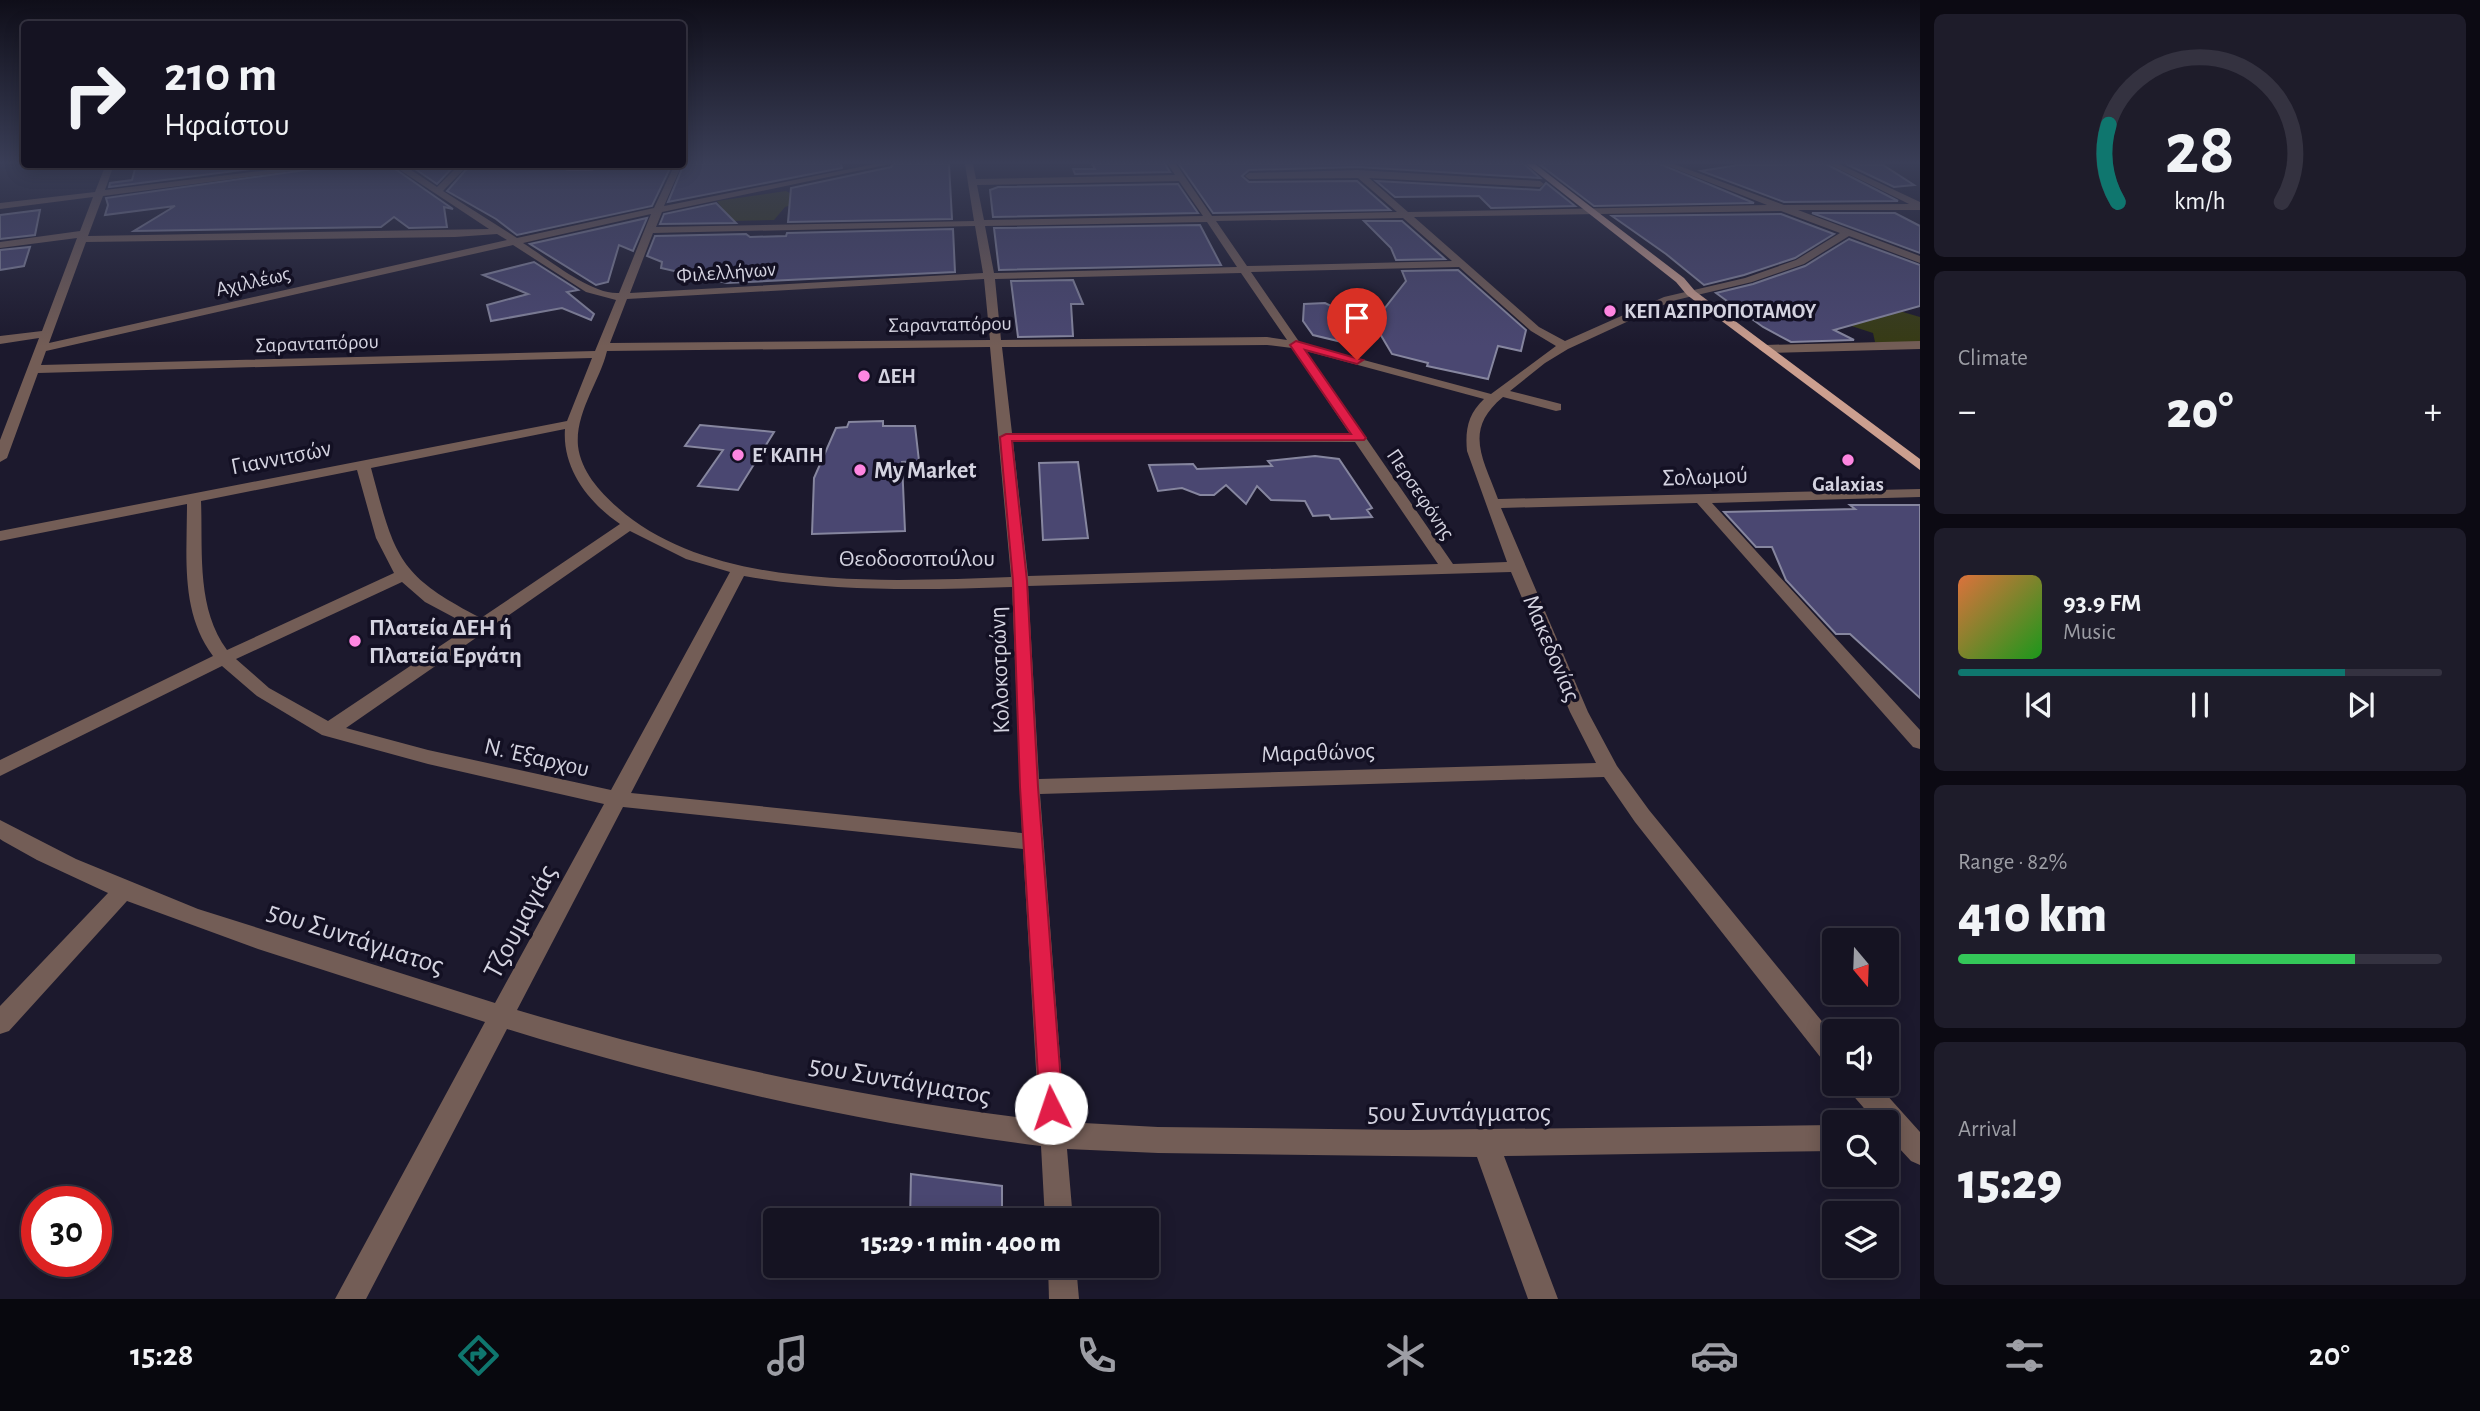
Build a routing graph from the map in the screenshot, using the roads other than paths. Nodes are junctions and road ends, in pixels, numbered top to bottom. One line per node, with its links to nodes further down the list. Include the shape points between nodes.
1 (86, 225): 15 (street)
2 (489, 225): 12 (street, Φιλελλήνων)
3 (588, 225): 16 (street, Αχιλλέως)
4 (652, 225): 13 (street, Θεοδοσοπούλου)
5 (903, 225): 13 (street)
6 (979, 225): 21 (street, Κολοκοτρώνη)
7 (1214, 225): 20 (street, Περσεφόνης)
8 (1417, 225): 19 (street)
9 (1593, 225): 22 (main road, via 1663,280)
10 (1608, 225): 22 (main road)
11 (1825, 225): 14 (street)
12 (498, 230): 15 (street); 16 (street, Φιλελλήνων)
13 (650, 230): 23 (street, Θεοδοσοπούλου)
14 (1847, 233): 18 (street); 22 (street, Μακεδονίας, via 1792,265)
15 (82, 236): 17 (street); 24 (street)
16 (514, 241): 23 (street, Φιλελλήνων, via 597,294); 31 (street, Αχιλλέως)
17 (0, 244)
18 (1920, 260)
19 (1462, 264): 20 (street, Φιλελλήνων); 29 (street, via 1535,330)
20 (1244, 268): 21 (street, Φιλελλήνων); 27 (street, Περσεφόνης)
21 (989, 275): 23 (street, Φιλελλήνων); 26 (street, Κολοκοτρώνη)
22 (1691, 293): 29 (street, Μακεδονίας); 32 (main road)
23 (622, 297): 33 (street, Θεοδοσοπούλου)
24 (46, 334): 25 (street); 31 (street)
25 (0, 340)
26 (995, 343): 27 (street, Σαρανταπόρου, via 1263,341); 33 (street, Σαρανταπόρου); 41 (street, Κολοκοτρώνη)
27 (1296, 345): 36 (street, Σαρανταπόρου); 42 (street, Περσεφόνης)
28 (1920, 345): 30 (street)
29 (1564, 346): 36 (street, Μακεδονίας)
30 (1900, 346): 32 (street); 34 (street)
31 (40, 349): 35 (street)
32 (1765, 349): 45 (main road)
33 (603, 350): 35 (street, Σαρανταπόρου); 40 (street, Θεοδοσοπούλου)
34 (1920, 356)
35 (33, 369): 37 (street)
36 (1496, 395): 38 (street, Σαρανταπόρου); 49 (street, Μακεδονίας, via 1477,415 1472,434)
37 (20, 405): 39 (street); 43 (street)
38 (1556, 407)
39 (0, 408)
40 (572, 424): 44 (street, Γιαννιτσών); 50 (street, Θεοδοσοπούλου, via 571,444 578,470 600,502)
41 (1006, 437): 42 (street); 56 (street, Κολοκοτρώνη)
42 (1359, 438): 53 (street, Περσεφόνης)
43 (0, 458)
44 (363, 465): 47 (street, Γιαννιτσών); 55 (street, via 380,523)
45 (1920, 466)
46 (1920, 493): 48 (street, Σολωμού)
47 (194, 498): 51 (street, Γιαννιτσών); 58 (street, Ν. Έξαρχου, via 200,615)
48 (1701, 499): 49 (street, Σολωμού); 60 (street)
49 (1492, 504): 52 (street, Μακεδονίας)
50 (629, 525): 54 (street, Θεοδοσοπούλου, via 689,554); 57 (street)
51 (0, 536)
52 (1517, 567): 53 (street, Θεοδοσοπούλου); 62 (street, Μακεδονίας, via 1579,712)
53 (1449, 569): 56 (street, Θεοδοσοπούλου)
54 (739, 570): 56 (street, Θεοδοσοπούλου, via 876,583); 64 (street, Τζουμαγιάς)
55 (403, 575): 57 (street, via 431,598); 58 (street)
56 (1020, 581): 63 (street, Κολοκοτρώνη)
57 (482, 625): 59 (street)
58 (224, 658): 59 (street, Ν. Έξαρχου, via 281,705); 61 (street)
59 (329, 730): 64 (street, Ν. Έξαρχου)
60 (1920, 742)
61 (0, 769)
62 (1609, 769): 63 (street, Μαραθώνος); 70 (street, Μακεδονίας)
63 (1029, 787): 66 (street, Κολοκοτρώνη)
64 (616, 799): 66 (street, Ν. Έξαρχου); 68 (street, Τζουμαγιάς)
65 (0, 828): 67 (street, 5ου Συντάγματος)
66 (1033, 842): 72 (street, Κολοκοτρώνη)
67 (123, 891): 68 (street, 5ου Συντάγματος); 69 (street)
68 (502, 1018): 72 (street, 5ου Συντάγματος, via 800,1095); 78 (street, Τζουμαγιάς)
69 (0, 1023)
70 (1822, 1040)
71 (1870, 1096): 74 (street)
72 (1053, 1135): 75 (street, 5ου Συντάγματος); 76 (street, Κολοκοτρώνη)
73 (1822, 1138): 75 (street, 5ου Συντάγματος)
74 (1908, 1141)
75 (1486, 1144): 80 (street)
76 (1058, 1208)
77 (1063, 1278): 79 (street)
78 (350, 1299)
79 (1064, 1299)
80 (1543, 1299)

